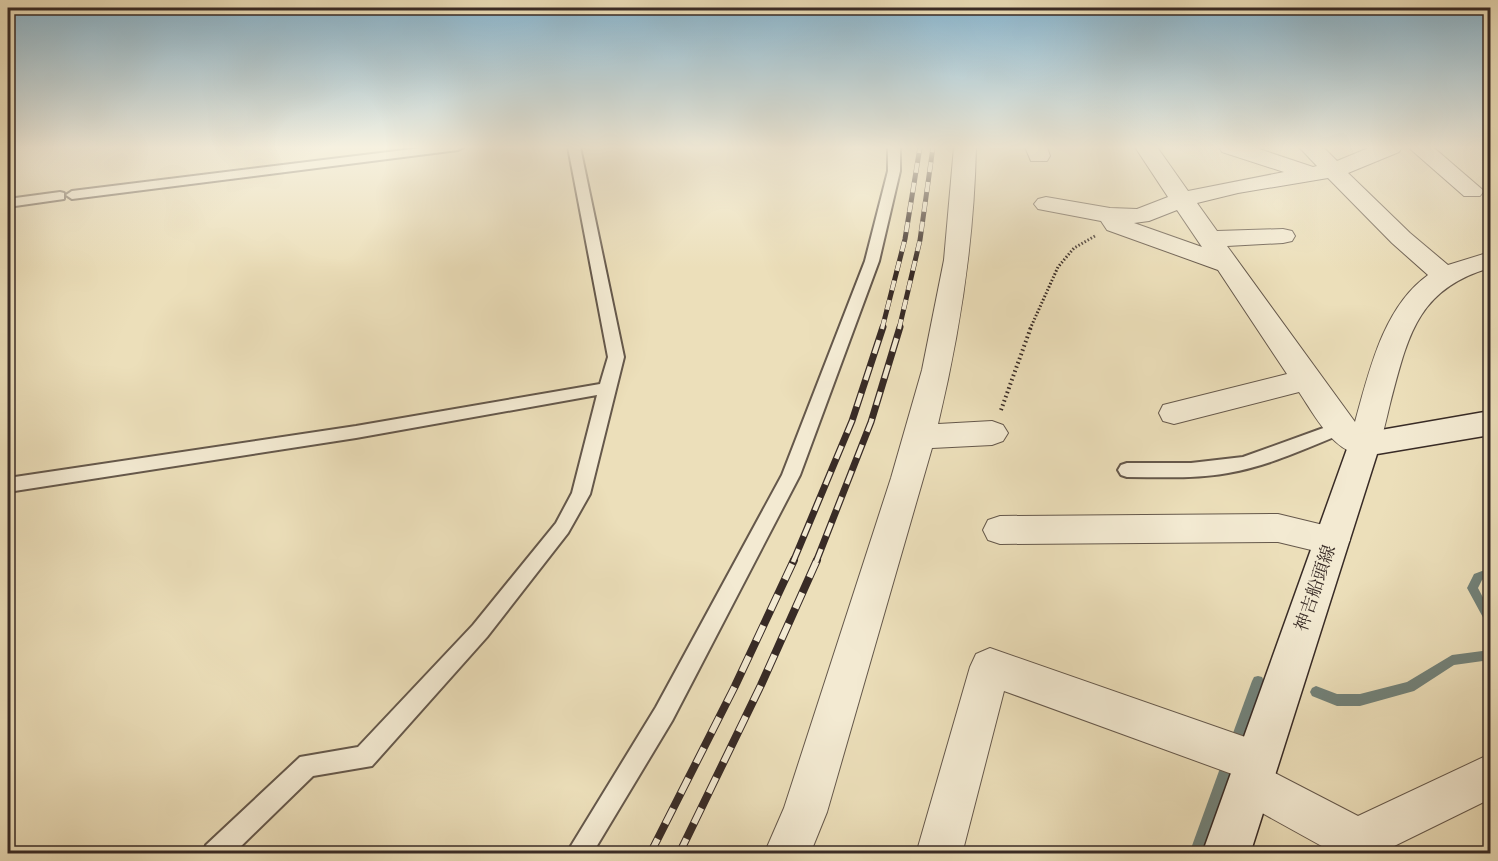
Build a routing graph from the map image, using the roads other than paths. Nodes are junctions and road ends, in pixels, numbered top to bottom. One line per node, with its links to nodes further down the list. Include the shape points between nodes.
1 (137, 187): 11 (lane)
2 (582, 187): 20 (lane, via 616,357)
3 (890, 187): 34 (lane, via 872,261 791,475 664,714)
4 (962, 187): 25 (street, via 945,340)
5 (1175, 187): 10 (street)
6 (1233, 187): 10 (street)
7 (1352, 187): 18 (street, via 1401,238)
8 (1467, 187): 9 (street)
9 (1472, 191)
10 (1184, 199): 13 (street, via 1140,216); 15 (street)
11 (8, 203)
12 (1046, 204): 13 (street)
13 (1113, 220): 17 (street)
14 (1283, 236): 15 (street)
15 (1210, 238): 17 (street)
16 (1491, 261): 18 (street)
17 (1228, 265): 19 (street)
18 (1447, 275): 24 (street, via 1426,290 1393,346)
19 (1306, 380): 21 (street); 24 (street)
20 (608, 388): 27 (lane, via 356,432); 33 (lane, via 581,494 562,528 480,631 364,758 308,765)
21 (1174, 413)
22 (1491, 423): 24 (main road)
23 (992, 433): 25 (street)
24 (1352, 436): 26 (lane, via 1231,466 1188,471); 29 (main road, 神吉船頭線)
25 (921, 437): 35 (street, via 805,812)
26 (1127, 470)
27 (8, 485)
28 (1000, 530): 29 (street, via 1278,528)
29 (1332, 540): 30 (main road, 神吉船頭線)
30 (1253, 772): 32 (street); 36 (street, via 990,667); 37 (main road, 神吉船頭線)
31 (1487, 786): 32 (street)
32 (1358, 847)
33 (215, 854)
34 (578, 854)
35 (788, 854)
36 (939, 854)
37 (1226, 854)

